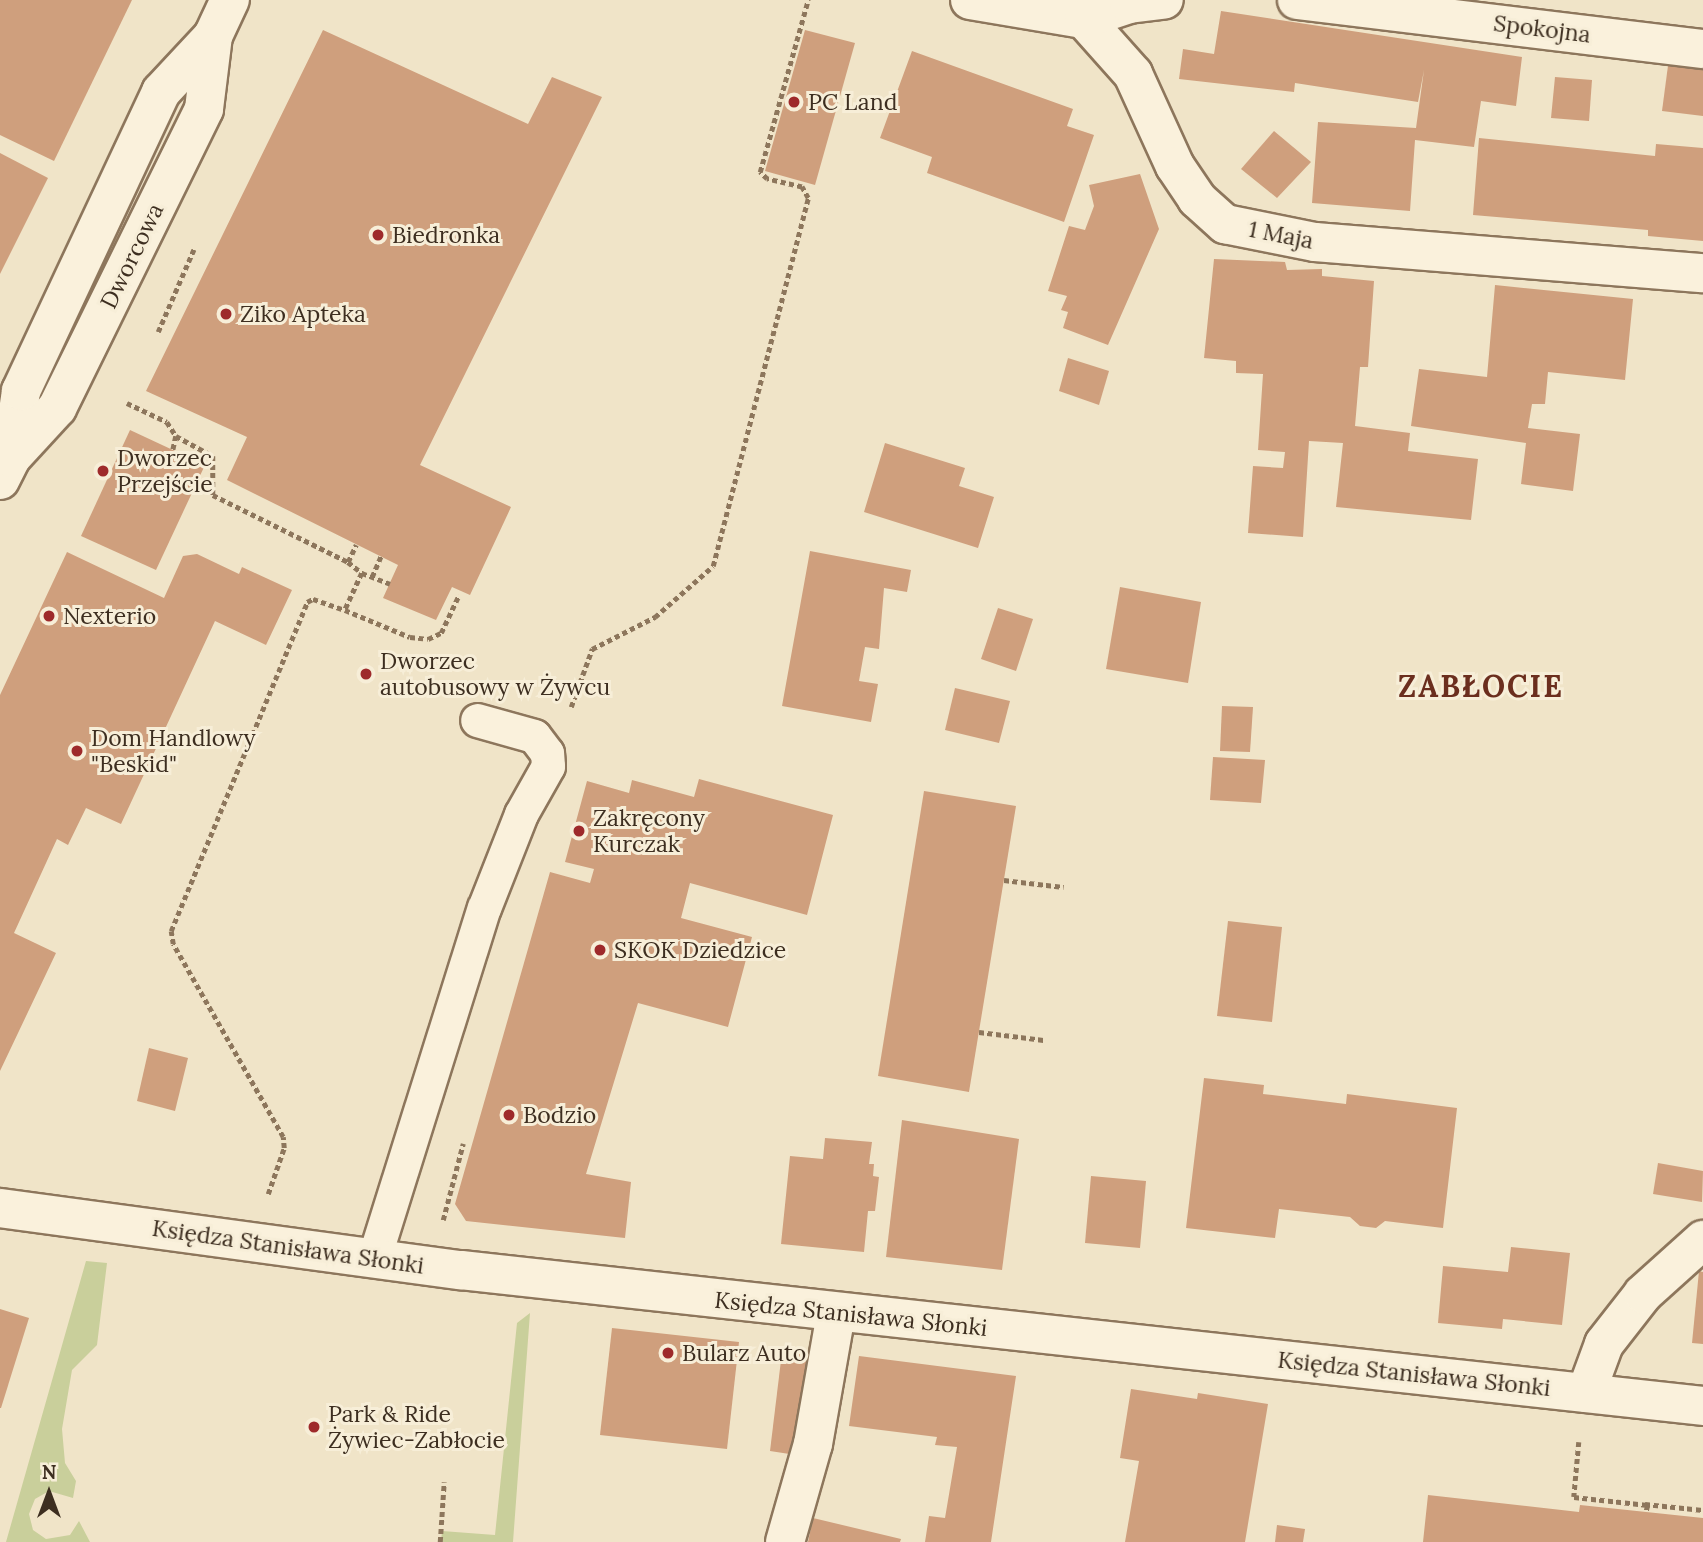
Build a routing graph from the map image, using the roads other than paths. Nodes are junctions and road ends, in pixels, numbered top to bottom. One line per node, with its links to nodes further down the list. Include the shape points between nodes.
1 (230, 0): 8 (street, Dworcowa, via 213,36 161,92 21,390)
2 (971, 0): 5 (street)
3 (1164, 0): 5 (street, via 1129,4)
4 (1297, 0): 6 (street, Spokojna)
5 (1084, 19): 7 (street, 1 Maja, via 1133,74 1175,166 1197,199 1224,224 1315,242)
6 (1703, 49)
7 (1703, 273)
8 (5, 469)
9 (477, 720): 12 (lane, via 534,736 547,753 548,766 521,814 484,908)
10 (0, 1208): 12 (street, Księdza Stanisława Słonki)
11 (1703, 1240): 14 (street, via 1643,1294 1604,1344)
12 (374, 1258): 13 (street, Księdza Stanisława Słonki)
13 (836, 1313): 14 (street, Księdza Stanisława Słonki); 16 (street, via 813,1444)
14 (1586, 1392): 15 (street, Księdza Stanisława Słonki)
15 (1703, 1406)
16 (785, 1542)

